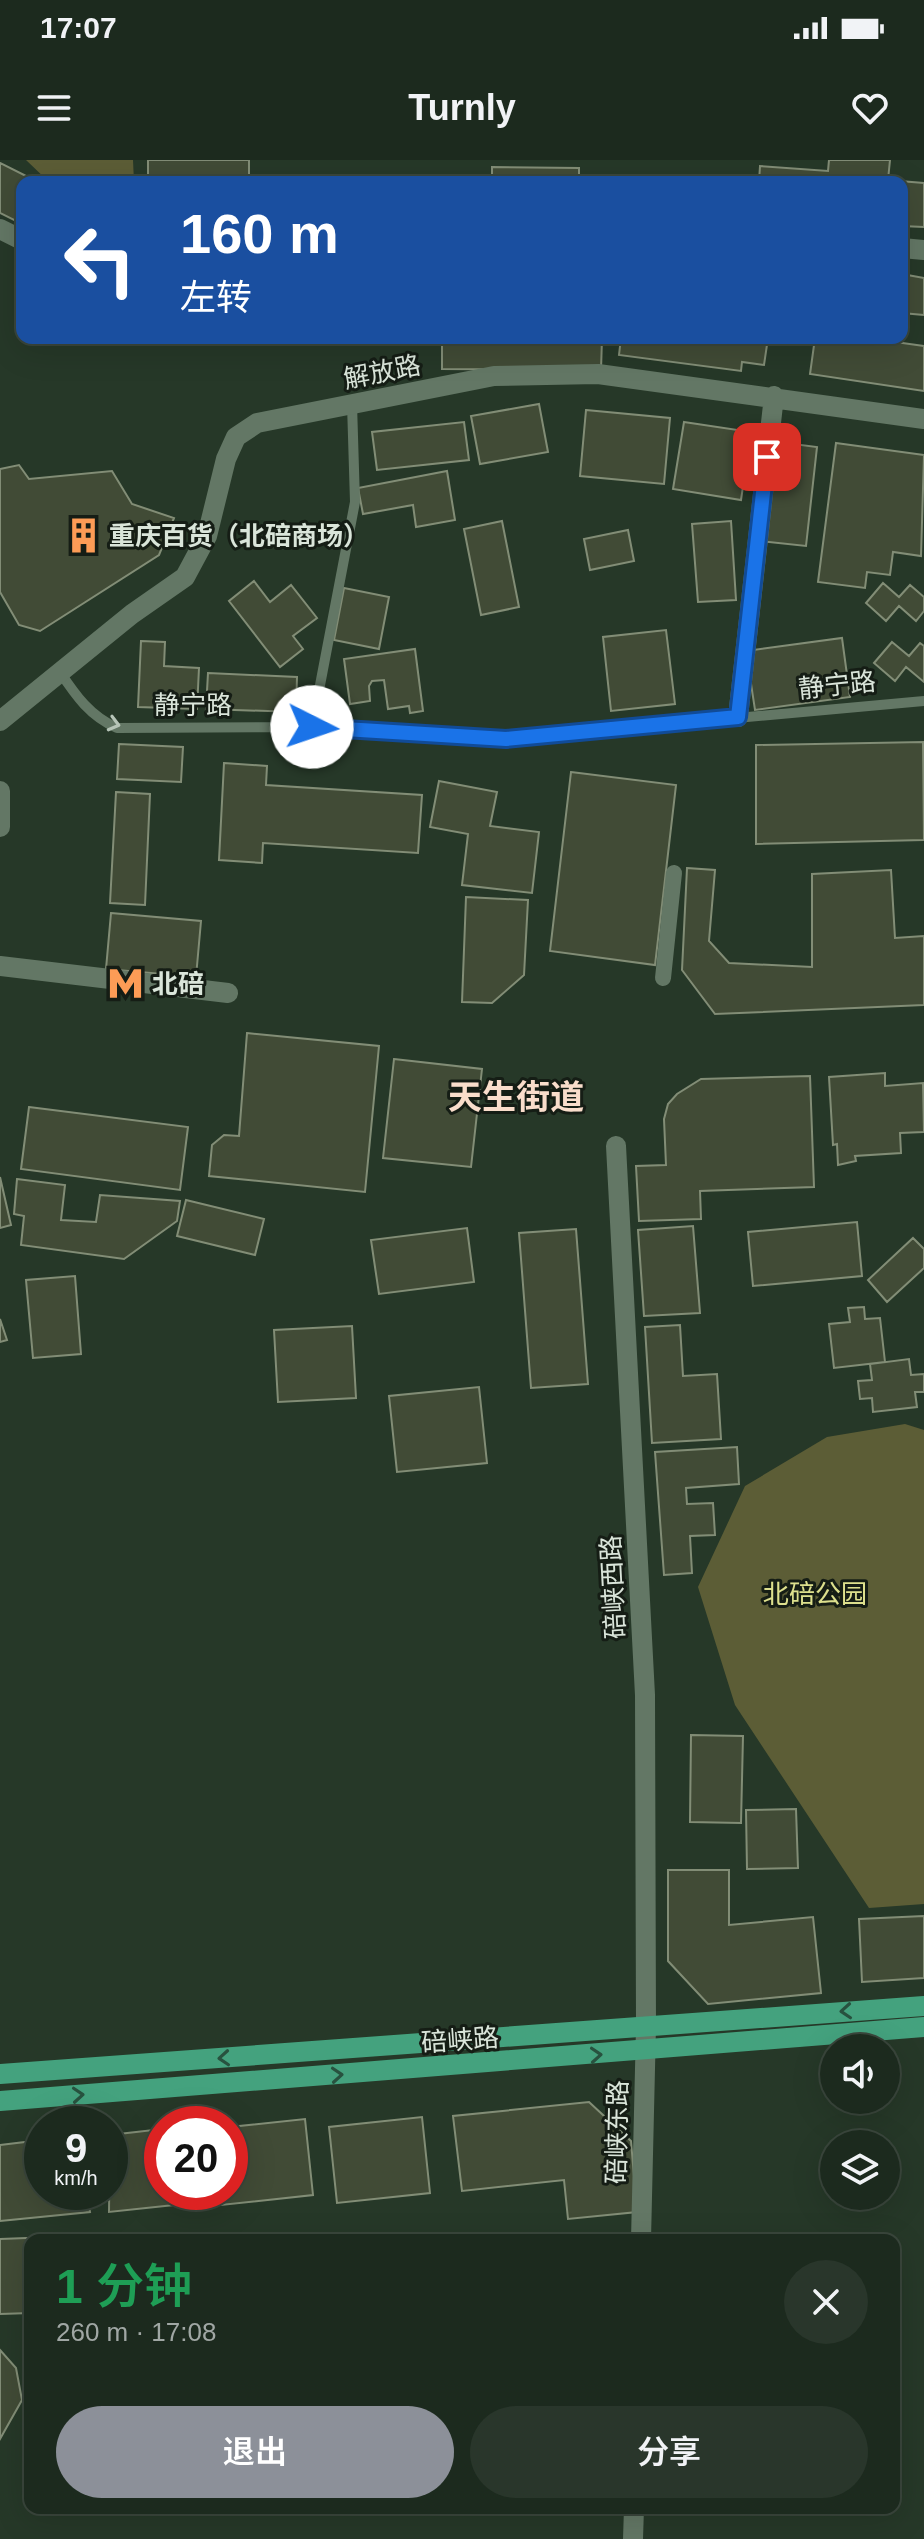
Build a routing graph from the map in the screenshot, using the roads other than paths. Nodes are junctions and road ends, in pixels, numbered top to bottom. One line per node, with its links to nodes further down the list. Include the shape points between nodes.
1 (774, 396): 2 (street, 解放路, via 569,374 494,376); 3 (street, 解放路); 6 (street)
2 (352, 404): 4 (street, 解放路, via 257,423 236,437 207,536 185,577); 8 (lane, via 355,502)
3 (924, 419)
4 (60, 672): 7 (street, 解放路); 8 (lane, 静宁路, one-way to 8, via 78,700 117,728)
5 (924, 701): 6 (lane, 静宁路)
6 (738, 717): 8 (lane, 静宁路, via 506,739)
7 (2, 720)
8 (312, 727)
9 (0, 791): 10 (street)
10 (0, 827)
11 (674, 873): 13 (street)
12 (0, 966): 14 (street)
13 (663, 978)
14 (228, 993)
15 (616, 1146): 17 (street, 碚峡西路, via 645,1695)
16 (924, 2006): 17 (main road, 碚峡路, one-way to 17)
17 (646, 2026): 19 (street, 碚峡东路); 20 (main road, 碚峡路, one-way to 20)
18 (924, 2027): 19 (main road, 碚峡路)
19 (645, 2052): 21 (main road, 碚峡路, one-way to 19); 22 (street, 碚峡东路)
20 (0, 2074)
21 (0, 2101)
22 (641, 2234)
23 (634, 2514): 24 (street)
24 (633, 2539)

